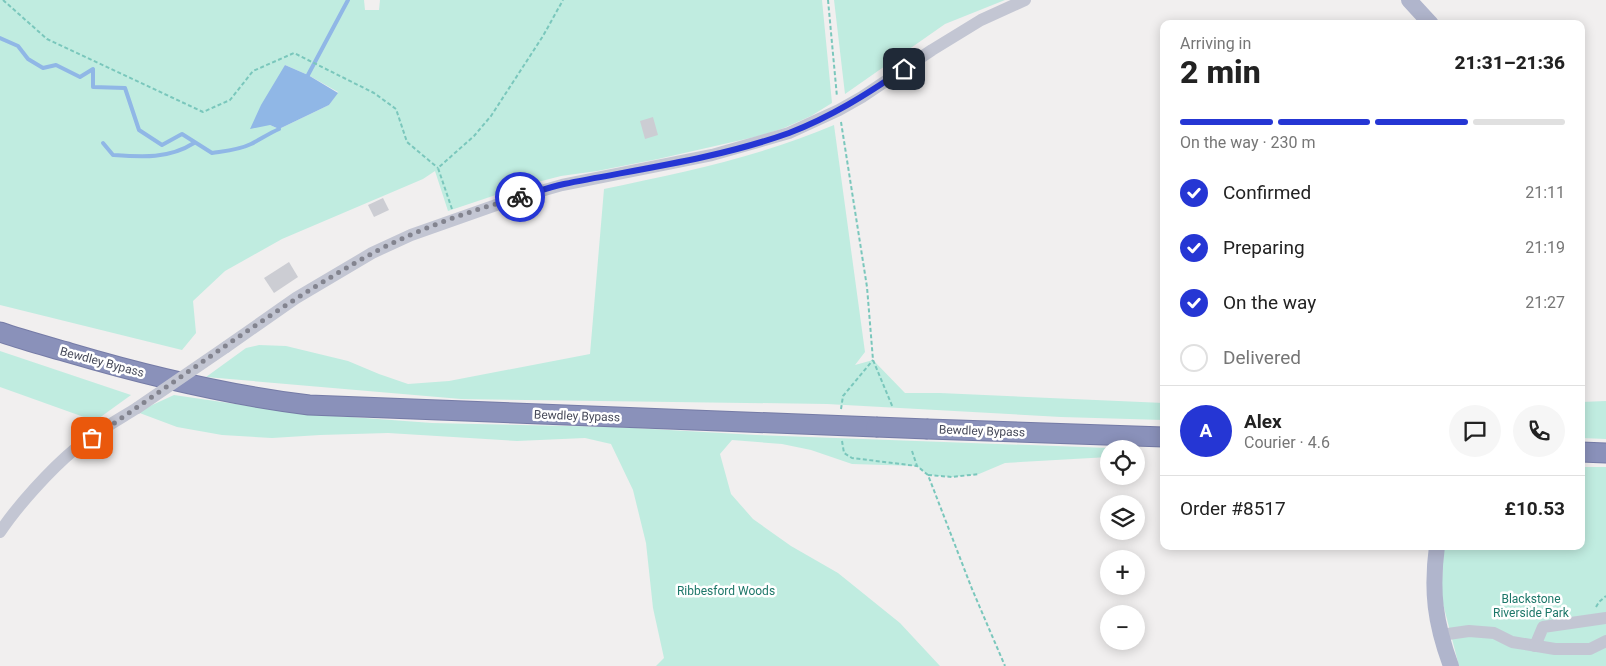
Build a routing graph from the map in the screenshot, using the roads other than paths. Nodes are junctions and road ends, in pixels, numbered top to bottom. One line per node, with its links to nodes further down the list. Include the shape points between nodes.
1 (1025, 0): 8 (street, bridge, via 981,20 862,97 806,126 768,140 663,166 513,198 454,218 372,253 296,298 76,448 52,470)
2 (1409, 0): 3 (main road)
3 (1427, 20)
4 (0, 332): 5 (highway, Bewdley Bypass, bridge, via 104,363 211,389 309,405)
5 (1160, 437)
6 (1585, 452): 7 (highway)
7 (1606, 453)
8 (0, 532)
9 (1437, 550): 11 (main road, via 1436,614)
10 (1606, 618): 13 (street, via 1543,627)
11 (1441, 635): 13 (street, via 1469,631 1494,633 1512,642); 14 (main road)
12 (1606, 641): 13 (street, via 1590,649)
13 (1534, 646)
14 (1451, 666)

